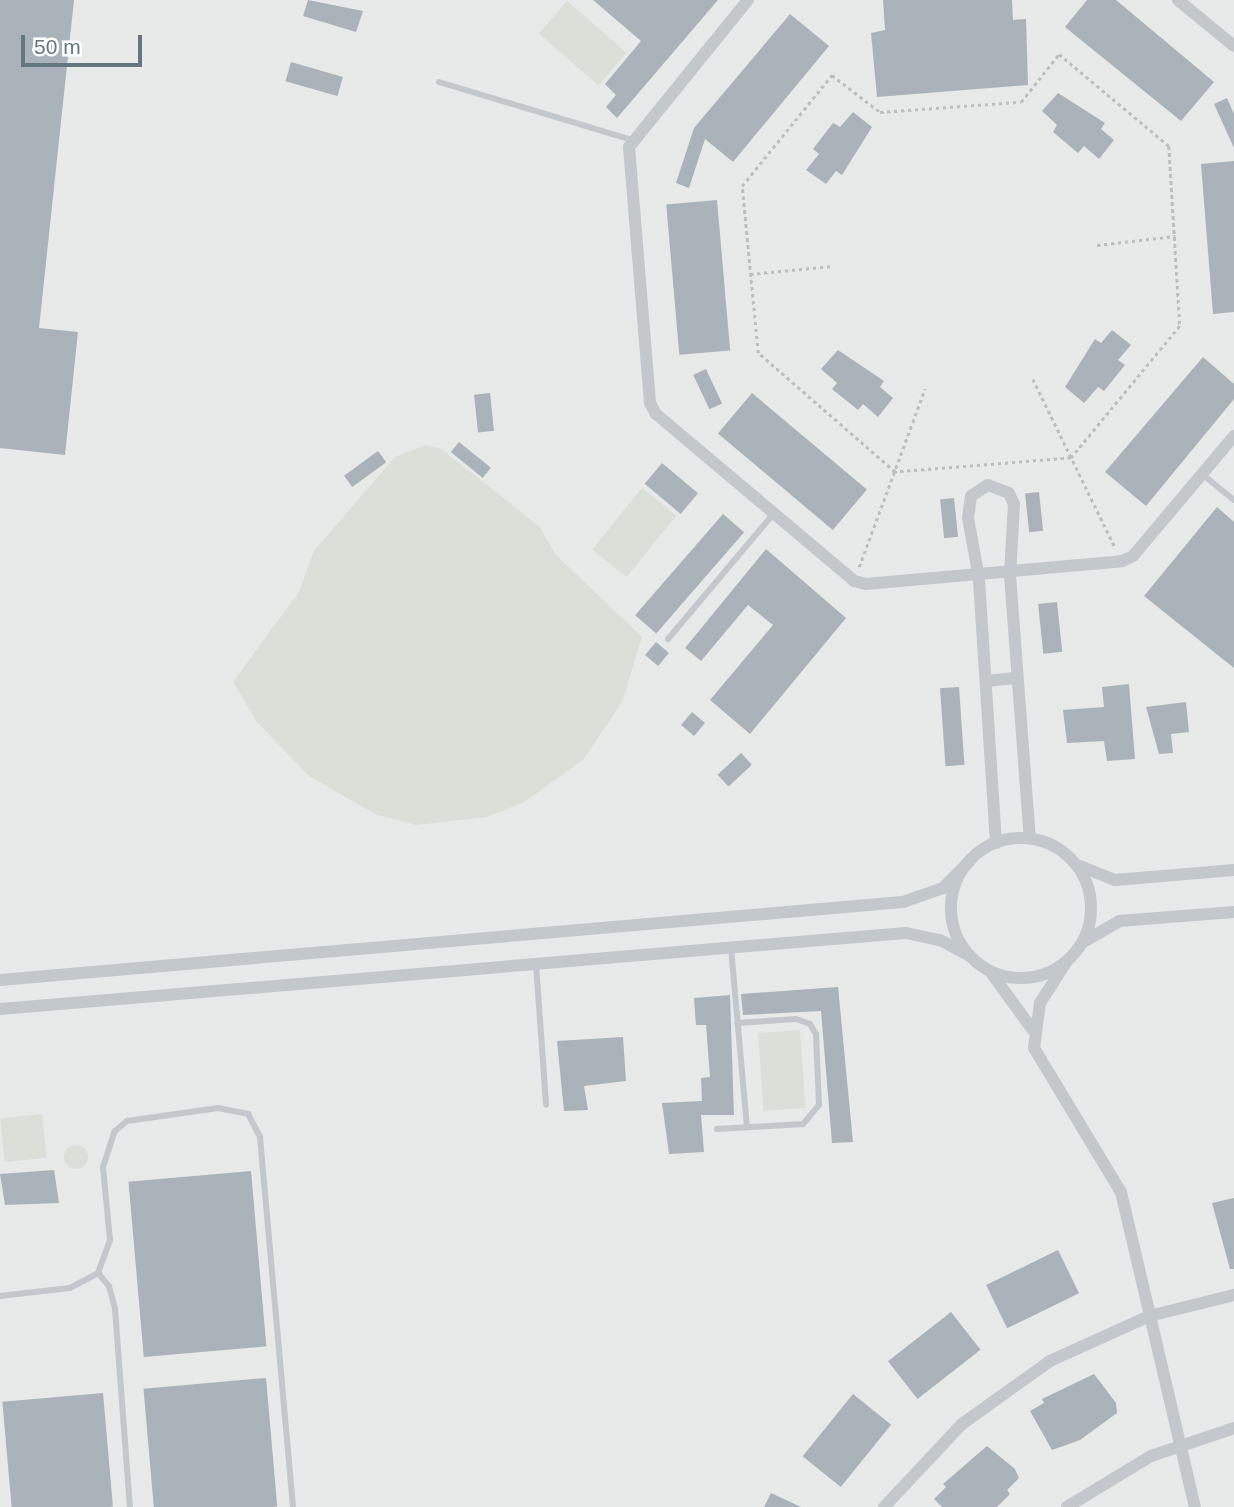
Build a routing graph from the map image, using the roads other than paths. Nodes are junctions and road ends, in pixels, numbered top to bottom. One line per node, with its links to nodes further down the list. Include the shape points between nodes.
1 (748, 0): 5 (street)
2 (1178, 0): 3 (street)
3 (1234, 46)
4 (439, 82): 5 (lane)
5 (632, 140): 9 (street, via 650,402)
6 (1234, 436): 7 (street)
7 (1202, 474): 8 (lane); 10 (street, via 1133,556)
8 (1234, 500)
9 (775, 513): 11 (street, via 854,580); 12 (lane)
10 (1010, 575): 11 (street); 11 (street, via 1014,504 999,486 988,485 978,488 968,508); 13 (street)
11 (979, 578): 14 (street)
12 (668, 639)
13 (1015, 678): 14 (street); 15 (street)
14 (987, 681): 16 (street)
15 (1030, 838): 16 (street); 18 (street, via 1054,846)
16 (996, 843): 17 (street)
17 (968, 862): 23 (street, via 956,884 951,909); 26 (street, via 943,888 903,902)
18 (1074, 862): 19 (street, via 1115,880); 21 (street, via 1090,894 1088,930)
19 (1234, 870)
20 (1234, 912): 21 (street, via 1119,921)
21 (1080, 947): 24 (street)
22 (731, 948): 23 (street, via 906,933 940,940); 25 (street); 28 (lane)
23 (974, 960): 24 (street, via 996,974 1033,977); 29 (street, via 1009,991)
24 (1067, 961): 29 (street, via 1045,991)
25 (536, 964): 27 (street); 30 (lane)
26 (0, 980)
27 (0, 1009)
28 (737, 1023): 31 (lane); 31 (lane, via 796,1019 817,1034 820,1105 814,1117 803,1124)
29 (1033, 1030): 36 (street, via 1039,1062 1121,1192)
30 (546, 1105)
31 (747, 1127): 32 (lane)
32 (717, 1129)
33 (98, 1273): 35 (lane, via 69,1288); 39 (lane, via 109,1286 115,1310); 40 (lane, via 110,1240 103,1167 115,1131 143,1115 218,1108 248,1114 260,1137)
34 (1234, 1295): 36 (street)
35 (0, 1296)
36 (1149, 1316): 38 (street); 41 (street, via 1082,1344 990,1401 935,1448)
37 (1234, 1428): 38 (street)
38 (1181, 1444): 42 (street, via 1123,1470); 43 (street)
39 (130, 1507)
40 (293, 1507)
41 (884, 1507)
42 (1067, 1507)
43 (1195, 1507)

